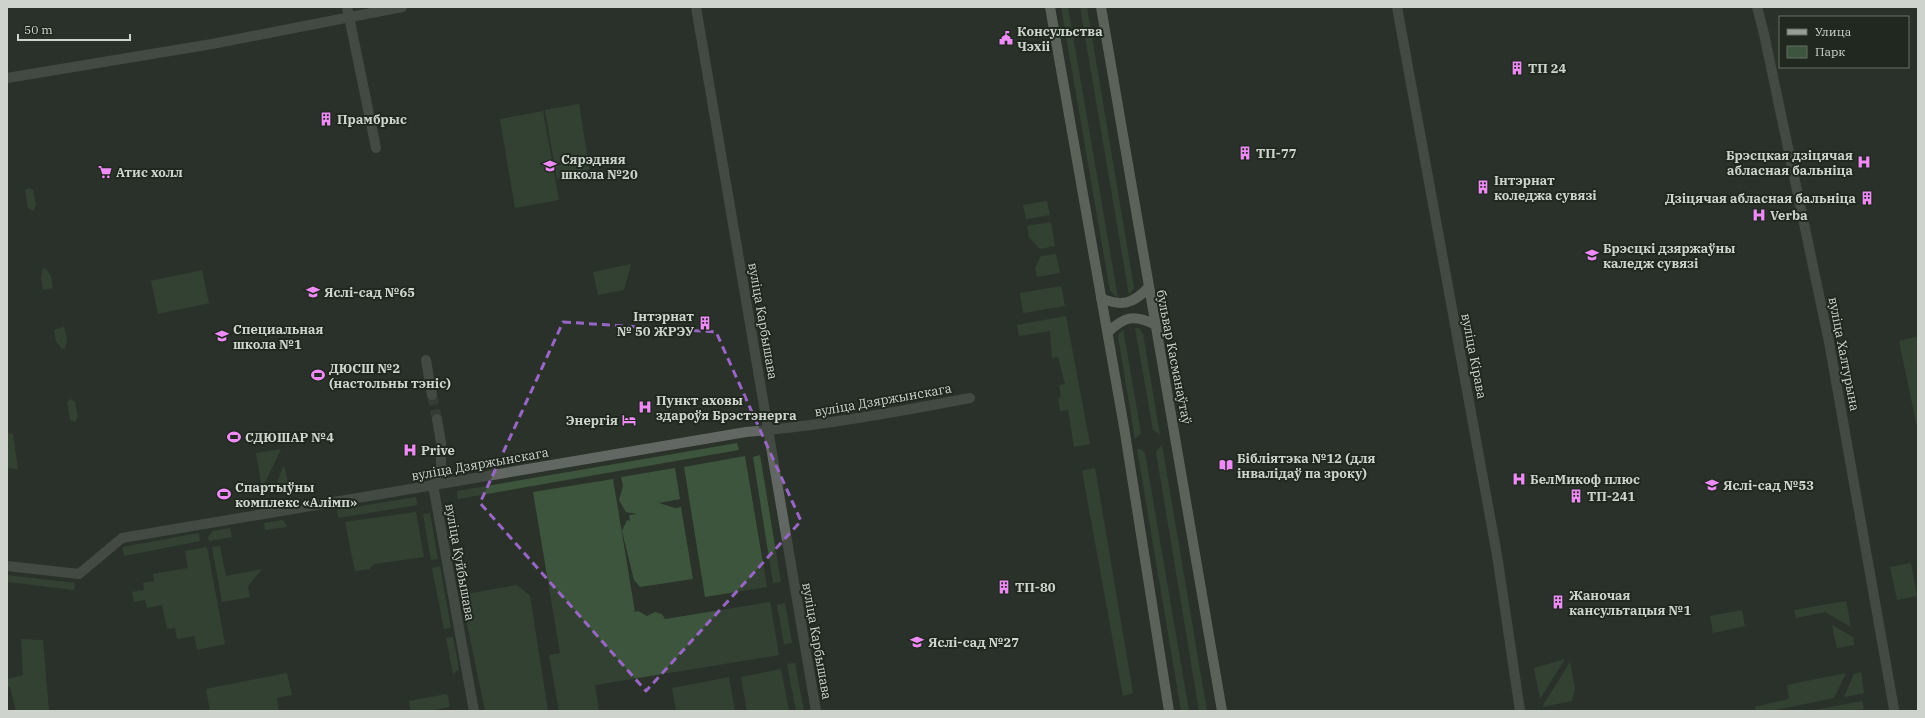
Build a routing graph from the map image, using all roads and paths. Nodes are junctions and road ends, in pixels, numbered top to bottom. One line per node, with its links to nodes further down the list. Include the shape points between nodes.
1 (347, 7): 8 (street)
2 (402, 7): 8 (street)
3 (696, 7): 19 (street, вуліца Карбышава)
4 (1050, 7): 12 (main road)
5 (1101, 7): 11 (main road, бульвар Касманаўтаў)
6 (1397, 7): 27 (street, вуліца Кірава, via 1497,555)
7 (1756, 7): 22 (street, вуліца Халтурына, via 1764,34 1829,342)
8 (350, 18): 9 (street); 10 (street)
9 (7, 78)
10 (376, 148)
11 (1148, 288): 12 (main road, via 1138,298 1126,303 1113,303); 13 (main road, бульвар Касманаўтаў)
12 (1101, 298): 14 (main road)
13 (1154, 324): 14 (main road, via 1142,319 1129,318 1118,322); 26 (main road, бульвар Касманаўтаў)
14 (1108, 332): 25 (main road)
15 (426, 360): 16 (street)
16 (432, 395)
17 (970, 398): 19 (street, вуліца Дзяржынскага, via 841,421)
18 (437, 419): 20 (street, via 441,443 441,470)
19 (768, 430): 20 (street, вуліца Дзяржынскага); 24 (street, вуліца Карбышава)
20 (433, 485): 21 (street, вуліца Дзяржынскага, via 122,538 79,574); 23 (street, вуліца Куйбышава)
21 (7, 566)
22 (1894, 709)
23 (474, 711)
24 (816, 711)
25 (1169, 711)
26 (1222, 711)
27 (1520, 711)

